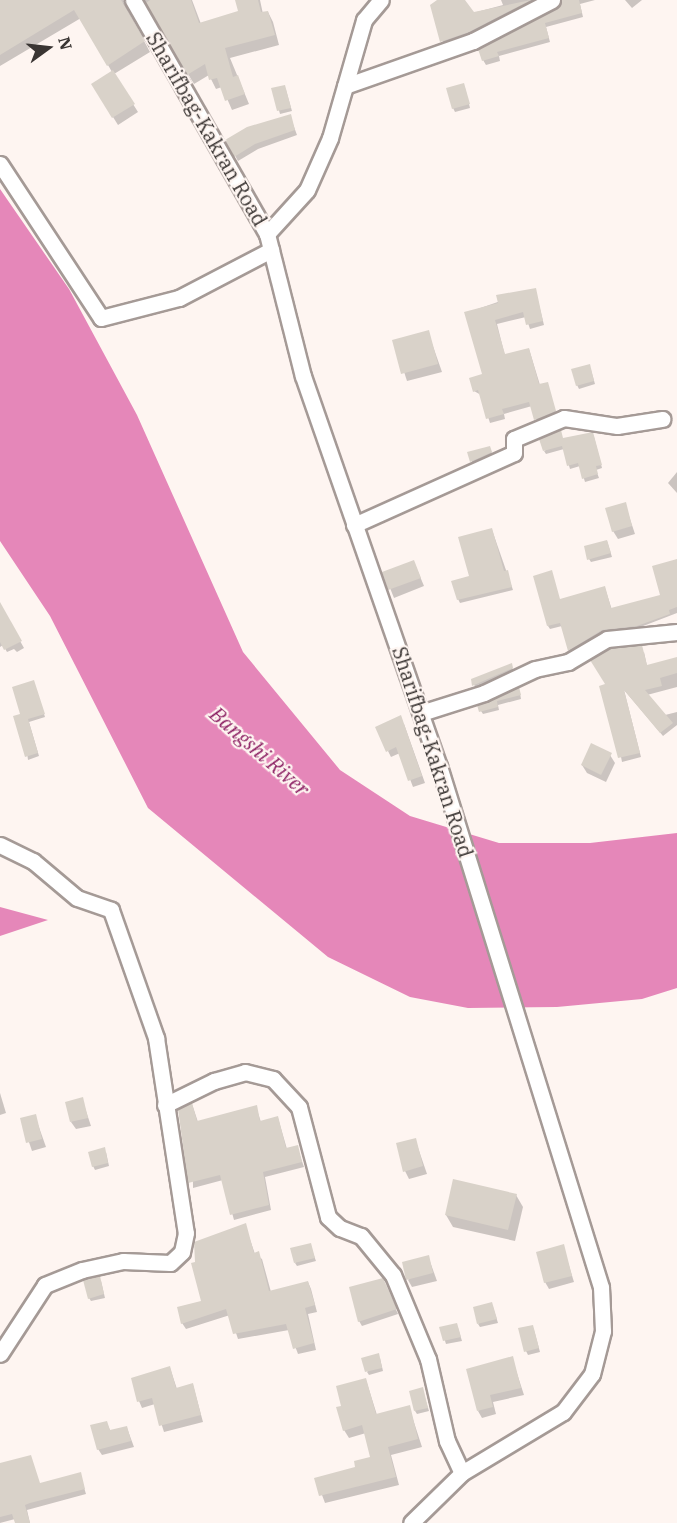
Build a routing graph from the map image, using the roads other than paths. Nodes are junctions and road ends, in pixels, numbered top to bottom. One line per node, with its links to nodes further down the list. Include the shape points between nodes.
1 (133, 0): 6 (street, Sharifbag-Kakran Road)
2 (381, 0): 4 (street, via 364,20)
3 (552, 0): 4 (street, via 473,41)
4 (345, 86): 6 (street, via 330,138 307,190)
5 (0, 164): 7 (street, via 100,318 179,298)
6 (267, 234): 7 (street, Sharifbag-Kakran Road)
7 (271, 250): 9 (street, Sharifbag-Kakran Road, via 303,376)
8 (662, 419): 9 (street, via 617,426 564,418 514,439 514,453)
9 (354, 525): 11 (street, Sharifbag-Kakran Road)
10 (677, 632): 11 (street, via 607,639 568,662 535,669 484,693)
11 (421, 713): 15 (street, Sharifbag-Kakran Road, via 601,1287 603,1331 592,1374 563,1412)
12 (0, 845): 13 (street, via 33,861 77,898 111,910 156,1038)
13 (165, 1105): 14 (street, via 186,1233 182,1252 170,1263 123,1261 82,1270 45,1285); 15 (street, via 214,1081 245,1072 273,1079 299,1107 328,1217 340,1228 361,1236 393,1275 428,1359 447,1441)
14 (0, 1354)
15 (462, 1473): 16 (street, Sharifbag-Kakran Road)
16 (411, 1523)

